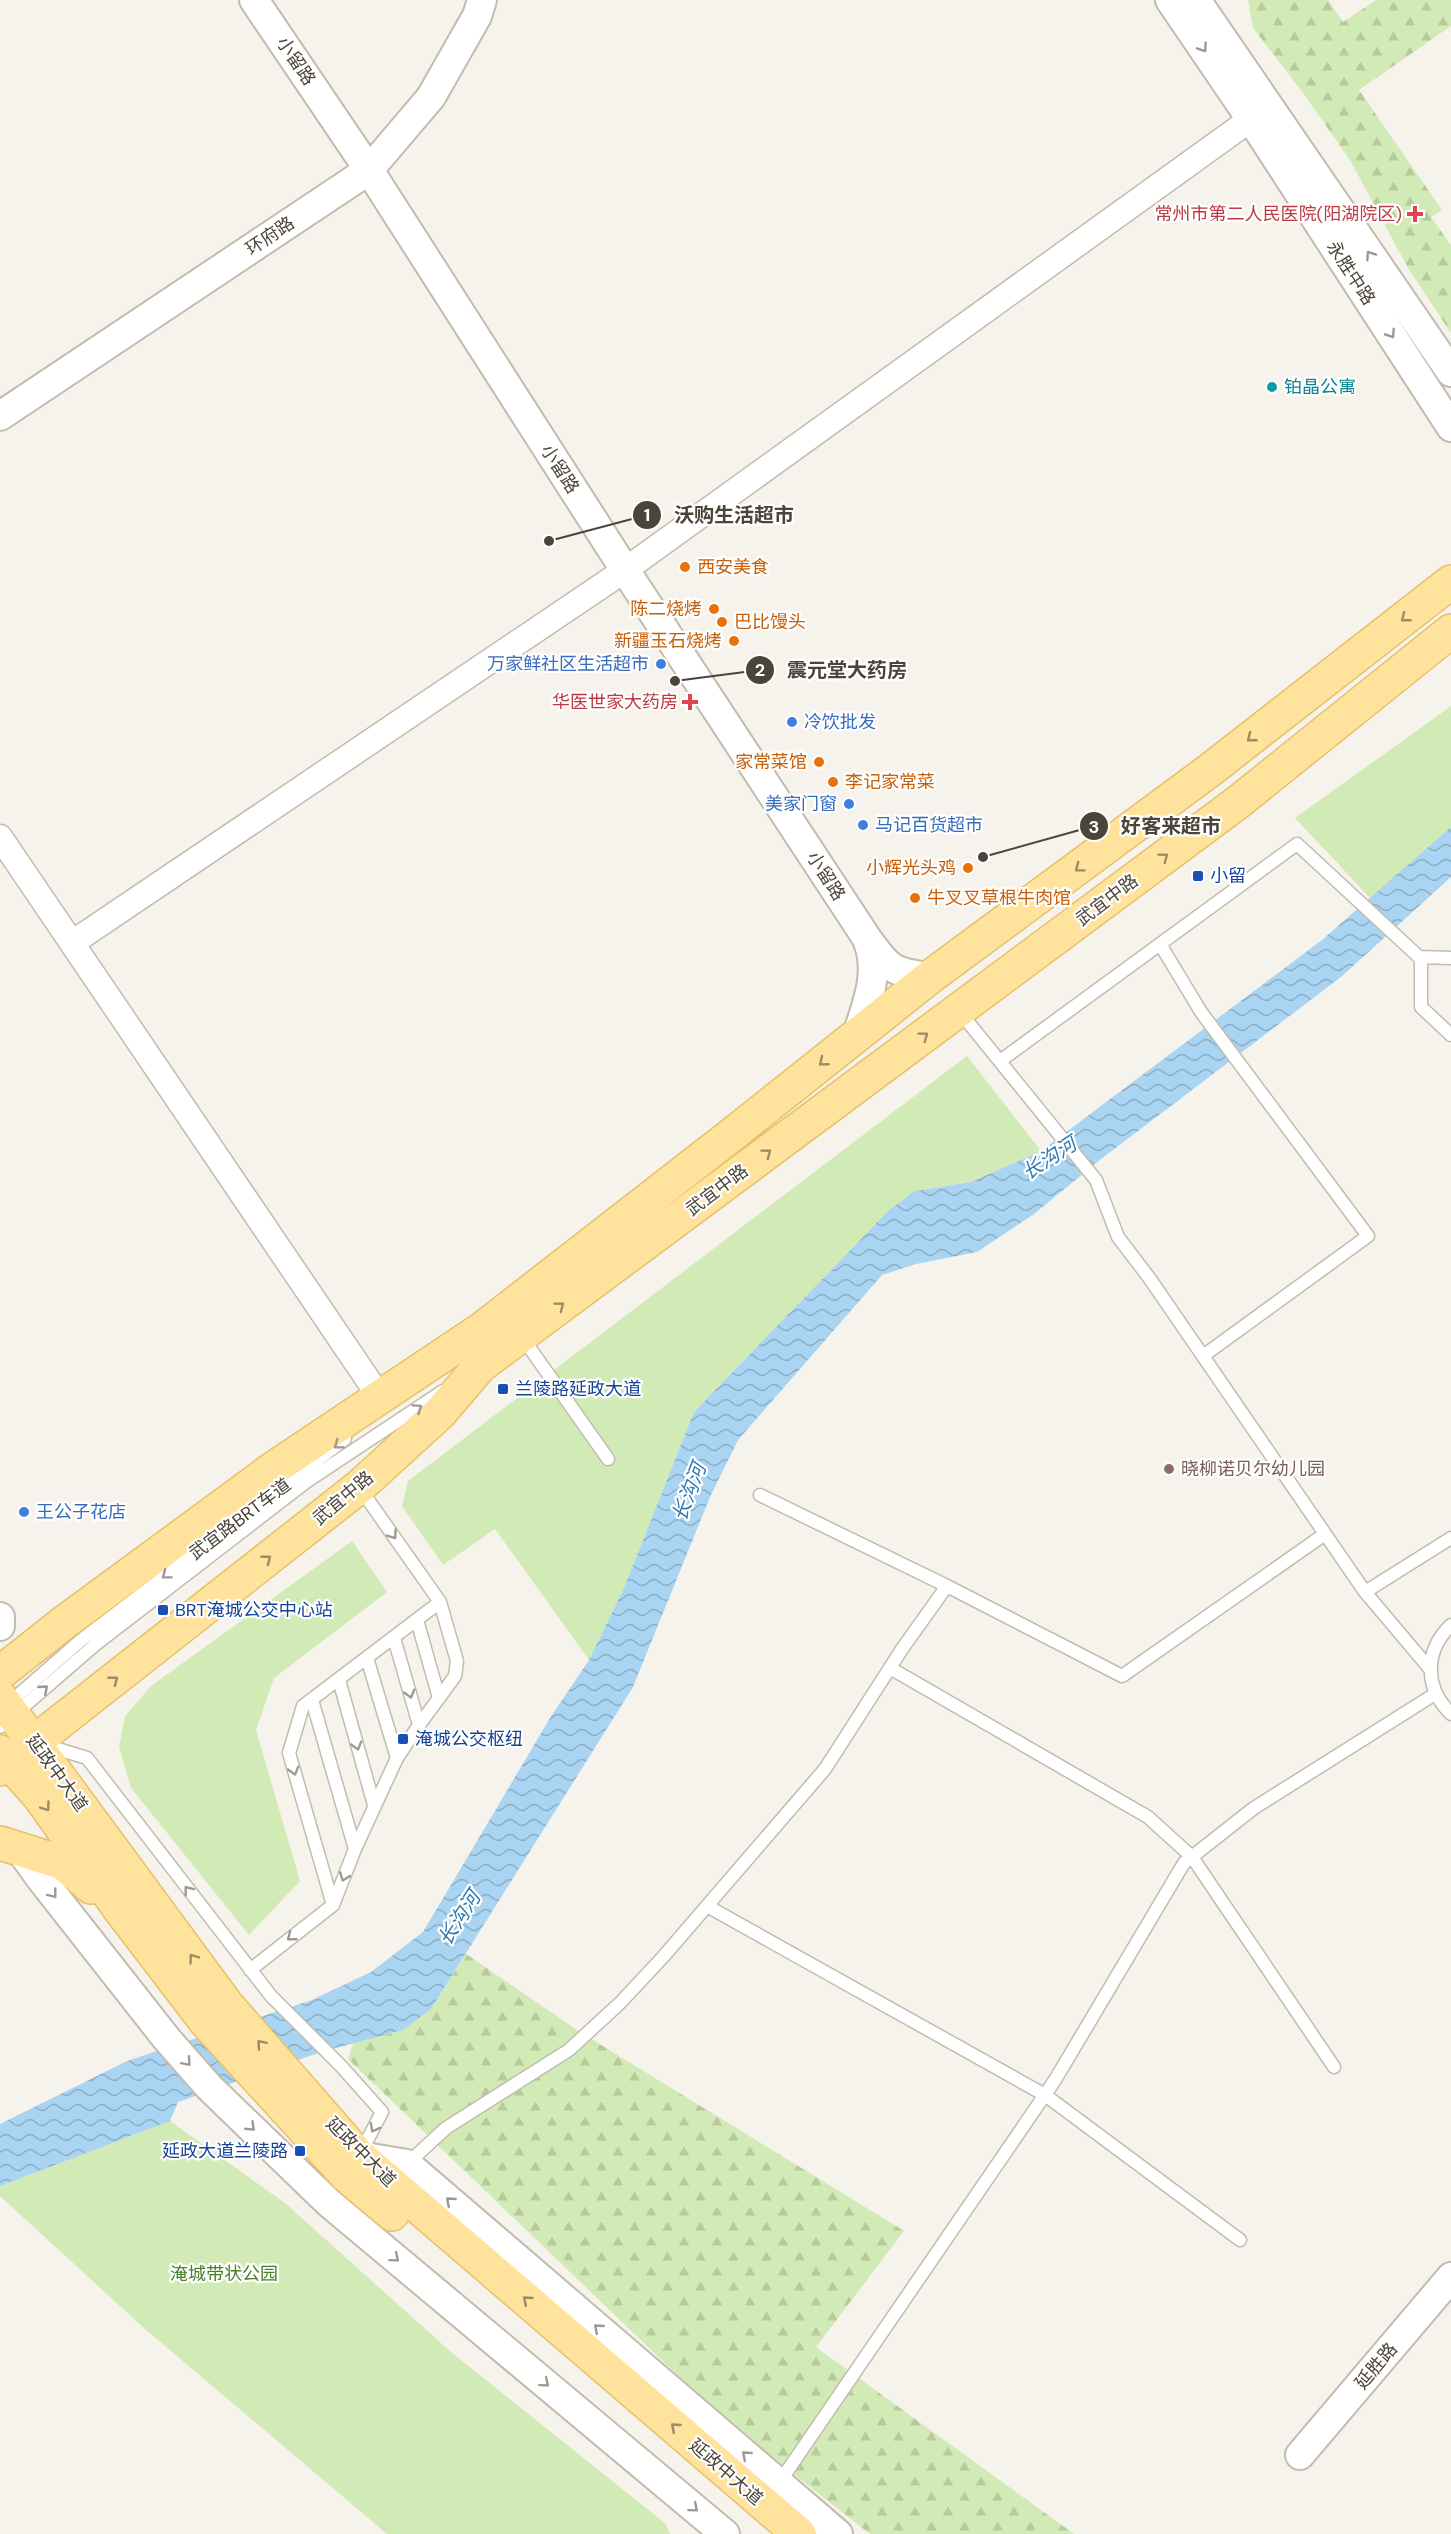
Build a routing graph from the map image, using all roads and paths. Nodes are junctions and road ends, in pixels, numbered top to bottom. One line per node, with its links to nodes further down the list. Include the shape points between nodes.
1 (254, 0): 6 (street, 小留路)
2 (482, 0): 6 (street, 环府路, via 477,16 431,97)
3 (1170, 0): 5 (street, 永胜中路, one-way to 5)
4 (1196, 0): 5 (street, 永胜中路)
5 (1260, 113): 7 (street, 永胜中路, one-way to 5); 9 (street, 永胜中路, one-way to 9); 10 (street)
6 (369, 170): 8 (street, 环府路); 10 (street, 小留路)
7 (1451, 372)
8 (0, 416)
9 (1451, 427)
10 (625, 570): 14 (street, 小留路); 15 (street)
11 (1451, 582): 19 (main road, 武宜中路, one-way to 19, via 1210,770)
12 (1451, 631): 20 (main road, 武宜中路, one-way to 12, via 1237,803)
13 (0, 837): 15 (street)
14 (866, 937): 19 (street, 小留路, via 884,963 905,975); 21 (street, 小留路, via 874,958 871,991)
15 (72, 943): 27 (street)
16 (1160, 944): 17 (lane, via 1298,844); 23 (lane); 25 (lane, via 1201,1012 1368,1236)
17 (1420, 957): 18 (lane); 22 (lane, via 1421,1007)
18 (1451, 958)
19 (930, 977): 21 (main road, 武宜中路)
20 (959, 1010): 23 (lane); 24 (main road, 武宜中路, one-way to 20)
21 (857, 1035): 27 (main road, 武宜中路, one-way to 27, via 482,1329)
22 (1451, 1035)
23 (1000, 1061): 25 (lane, via 1096,1180 1118,1237)
24 (521, 1335): 26 (main road, 武宜中路); 29 (lane)
25 (1203, 1356): 32 (lane)
26 (480, 1366): 30 (main road, 武宜中路, via 440,1413); 50 (lane, 武宜路BRT车道, one-way to 26, via 306,1482)
27 (381, 1403): 45 (main road, 武宜中路, via 274,1467)
28 (355, 1432): 50 (lane, 武宜路BRT车道, one-way to 50, via 80,1641)
29 (608, 1459)
30 (359, 1487): 36 (lane, one-way to 36); 53 (main road, 武宜中路, one-way to 30)
31 (760, 1495): 34 (lane)
32 (1325, 1534): 34 (lane, via 1122,1676); 35 (lane)
33 (1451, 1538): 35 (lane)
34 (947, 1586): 43 (lane)
35 (1365, 1592): 44 (lane)
36 (440, 1602): 38 (lane); 48 (lane, via 457,1661 455,1676)
37 (0, 1617): 40 (street)
38 (417, 1620): 41 (lane); 48 (lane)
39 (1451, 1625): 44 (lane, via 1432,1651)
40 (0, 1626)
41 (394, 1638): 42 (lane); 52 (lane, one-way to 52)
42 (367, 1658): 46 (lane); 54 (lane)
43 (890, 1668): 59 (lane, via 1149,1817); 61 (lane, via 825,1769)
44 (1430, 1669): 47 (lane)
45 (0, 1673)
46 (339, 1680): 49 (lane); 56 (lane, one-way to 56)
47 (1435, 1694): 51 (lane); 59 (lane, via 1254,1808)
48 (439, 1698): 52 (lane)
49 (312, 1700): 58 (lane); 60 (lane, one-way to 60, via 303,1707 289,1753)
50 (4, 1711): 53 (main road, 延政中大道)
51 (1451, 1714)
52 (419, 1725): 54 (lane)
53 (35, 1742): 55 (main road, 武宜中路); 63 (lane, one-way to 53, via 87,1758); 64 (main road, 延政中大道, one-way to 53)
54 (397, 1758): 56 (lane)
55 (3, 1761): 62 (main road, 延政中大道, one-way to 62, via 39,1796)
56 (374, 1805): 58 (lane)
57 (9, 1845): 62 (main road, via 63,1863); 68 (street, one-way to 68, via 41,1879 209,2087)
58 (355, 1849): 60 (lane, one-way to 60)
59 (1192, 1857): 65 (lane); 66 (lane, via 1184,1863)
60 (333, 1905): 63 (lane, one-way to 63)
61 (707, 1906): 66 (lane); 67 (lane, via 620,2003 569,2050 446,2128)
62 (121, 1911): 64 (main road, 延政中大道)
63 (250, 1970): 68 (lane, one-way to 68, via 382,2112)
64 (217, 2013): 68 (main road, 延政中大道, via 285,2089)
65 (1334, 2067)
66 (1045, 2095): 69 (lane); 72 (lane)
67 (407, 2164): 68 (street); 72 (street, one-way to 67)
68 (342, 2183): 73 (main road, 延政中大道); 74 (street, one-way to 74)
69 (1240, 2240)
70 (1451, 2277): 71 (street, 延胜路)
71 (1300, 2455)
72 (779, 2483): 73 (street)
73 (788, 2527): 75 (street)
74 (725, 2534)
75 (838, 2534)

